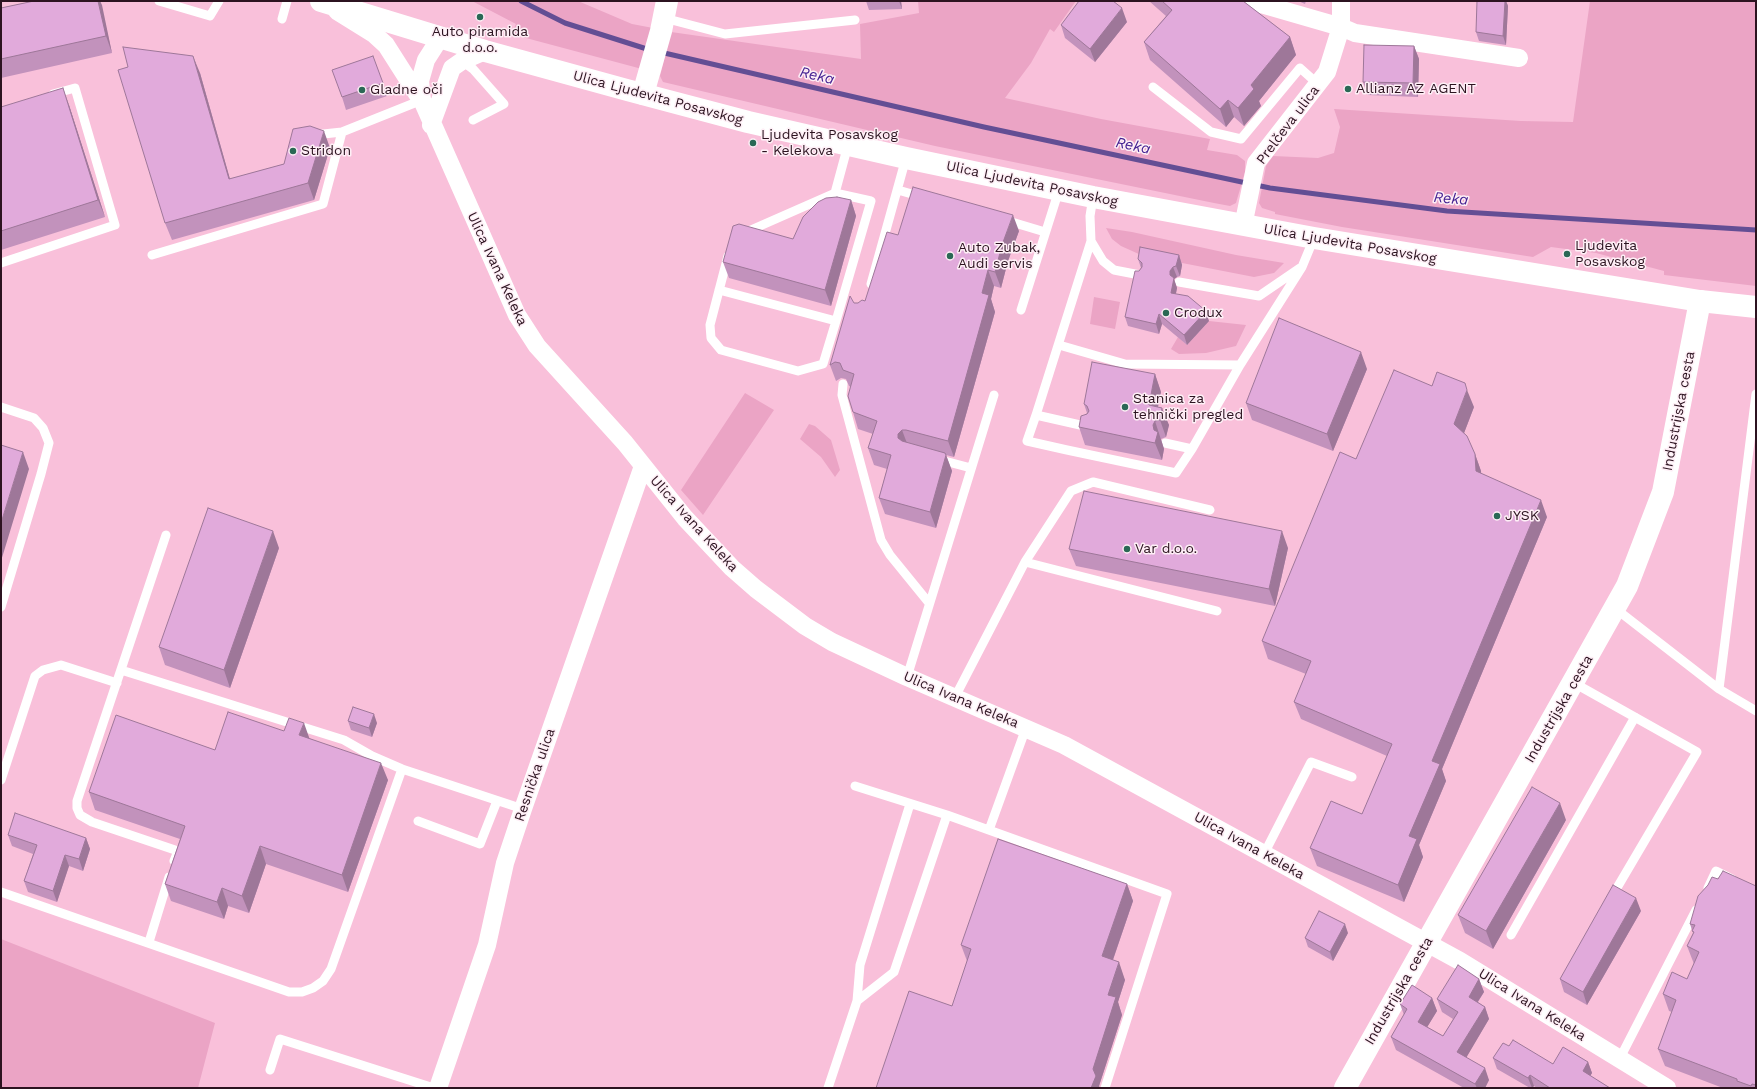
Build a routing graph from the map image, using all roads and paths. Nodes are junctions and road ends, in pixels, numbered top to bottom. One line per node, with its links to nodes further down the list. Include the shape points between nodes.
1 (159, 1): 2 (lane, via 210,16)
2 (219, 1)
3 (287, 1): 8 (lane)
4 (321, 1): 11 (main road, Ulica Ljudevita Posavskog); 19 (street, Ulica Ivana Keleka, via 374,34 386,45)
5 (1251, 1): 10 (street)
6 (1341, 1): 10 (street, Prelčeva ulica)
7 (664, 16): 9 (lane, via 725,34); 17 (main road)
8 (282, 19)
9 (856, 20)
10 (1341, 27): 13 (street, via 1355,34); 15 (street, Prelčeva ulica, via 1328,72)
11 (440, 38): 12 (main road, Ulica Ljudevita Posavskog); 19 (street, Ulica Ivana Keleka, via 426,60 420,81)
12 (485, 51): 14 (street); 17 (main road, Ulica Ljudevita Posavskog)
13 (1519, 58)
14 (462, 61): 20 (lane, via 473,69 504,104); 21 (street, via 452,68)
15 (1319, 85): 16 (lane, via 1300,68 1241,139 1211,132); 31 (street, Prelčeva ulica, via 1256,163)
16 (1153, 87)
17 (643, 94): 24 (main road, Ulica Ljudevita Posavskog)
18 (45, 96): 37 (lane, via 75,88 115,225)
19 (422, 100): 21 (street, Ulica Ivana Keleka); 22 (lane)
20 (472, 120)
21 (431, 125): 58 (street, Ulica Ivana Keleka, via 509,298 529,336)
22 (342, 132): 23 (lane); 36 (lane, via 323,204)
23 (305, 135)
24 (848, 145): 25 (main road, Ulica Ljudevita Posavskog); 28 (lane)
25 (906, 158): 26 (lane); 27 (main road, Ulica Ljudevita Posavskog)
26 (898, 190): 30 (lane); 42 (lane)
27 (1059, 190): 29 (main road, Ulica Ljudevita Posavskog); 33 (lane)
28 (834, 193): 41 (lane, via 733,241); 46 (lane, via 871,201)
29 (1093, 197): 31 (main road, Ulica Ljudevita Posavskog); 35 (lane, via 1090,216)
30 (935, 200)
31 (1245, 216): 34 (main road, Ulica Ljudevita Posavskog)
32 (994, 217): 33 (lane)
33 (1045, 232): 45 (lane)
34 (1314, 238): 38 (lane); 43 (main road, Ulica Ljudevita Posavskog)
35 (1091, 241): 39 (lane, via 1103,261 1114,270); 47 (lane)
36 (152, 255)
37 (1, 263)
38 (1302, 267): 40 (lane, via 1259,296); 48 (lane)
39 (1140, 275)
40 (1179, 282)
41 (719, 290): 46 (lane); 46 (lane, via 710,325 711,338 715,344 721,350 798,372 823,364)
42 (868, 294)
43 (1700, 301): 44 (main road, Ulica Ljudevita Posavskog); 65 (main road, Industrijska cesta, via 1663,492 1640,556)
44 (1756, 307)
45 (1021, 310)
46 (836, 321)
47 (1059, 345): 48 (lane, via 1125,364); 53 (lane)
48 (1240, 365): 56 (lane)
49 (843, 384): 63 (lane, via 842,395 881,540)
50 (1756, 394): 71 (lane)
51 (994, 395): 59 (lane)
52 (1, 407): 64 (lane, via 34,418 43,428 49,443)
53 (1036, 415): 54 (lane); 56 (lane, via 1027,441 1066,450 1176,473)
54 (1089, 427)
55 (1165, 443): 56 (lane)
56 (1192, 449)
57 (926, 456): 59 (lane)
58 (643, 466): 68 (street, Ulica Ivana Keleka, via 711,546 756,589 812,630); 82 (street, Resnička ulica)
59 (971, 468): 63 (lane)
60 (1210, 510): 62 (lane, via 1093,482 1071,491)
61 (166, 535): 67 (lane)
62 (1025, 562): 66 (lane); 72 (lane)
63 (929, 603): 68 (lane)
64 (1, 607)
65 (1616, 609): 70 (main road, Industrijska cesta); 71 (lane)
66 (1217, 611)
67 (121, 670): 69 (lane); 76 (lane, via 344,740)
68 (907, 677): 72 (street, Ulica Ivana Keleka)
69 (116, 683): 78 (lane, via 61,665 43,670 35,676); 91 (lane, via 77,801 77,808 80,815 92,822 178,851)
70 (1574, 683): 74 (lane); 92 (main road, Industrijska cesta)
71 (1719, 689): 73 (lane)
72 (955, 697): 75 (street, Ulica Ivana Keleka)
73 (1756, 711)
74 (1635, 717): 89 (lane, via 1697,752); 90 (lane)
75 (1026, 728): 85 (lane); 86 (street, Ulica Ivana Keleka, via 1064,745)
76 (402, 769): 80 (lane); 91 (lane, via 331,969 323,981 302,992 289,992)
77 (1352, 777): 86 (lane, via 1311,762)
78 (1, 780)
79 (855, 786): 81 (lane)
80 (497, 801): 82 (lane); 84 (lane, via 480,844)
81 (910, 804): 83 (lane); 93 (lane, via 860,964)
82 (522, 810): 97 (street, Resnička ulica, via 505,863 487,945)
83 (947, 815): 85 (lane); 93 (lane, via 894,972)
84 (418, 821)
85 (989, 830): 99 (lane, via 1167,894)
86 (1264, 854): 92 (street, Ulica Ivana Keleka)
87 (1743, 884): 94 (lane, via 1716,871)
88 (1, 892): 91 (lane)
89 (1605, 909)
90 (1511, 934)
91 (149, 942)
92 (1426, 943): 94 (street, Ulica Ivana Keleka, via 1460,960); 100 (main road, Industrijska cesta)
93 (857, 1001): 98 (lane)
94 (1619, 1060): 101 (street, Ulica Ivana Keleka)
95 (270, 1070): 96 (lane, via 280,1039)
96 (434, 1088)
97 (438, 1088)
98 (828, 1088)
99 (1105, 1088)
100 (1345, 1088)
101 (1667, 1088)

